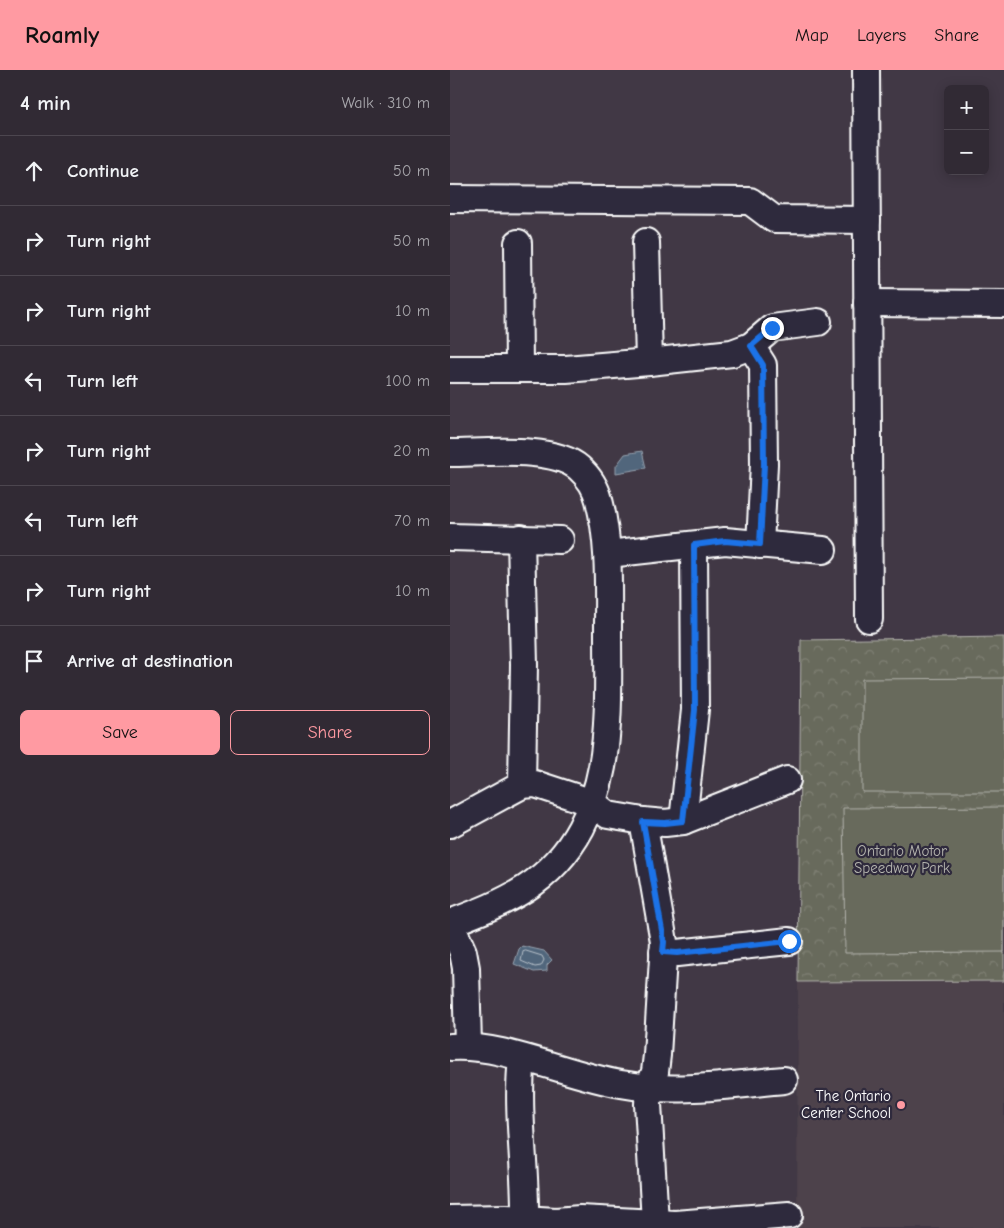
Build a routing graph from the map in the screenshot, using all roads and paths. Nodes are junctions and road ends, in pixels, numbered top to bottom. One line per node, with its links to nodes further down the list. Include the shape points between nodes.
1 (866, 70): 3 (lane)
2 (450, 199): 3 (lane, via 750,201 774,219)
3 (866, 220): 6 (lane)
4 (646, 242): 10 (lane)
5 (518, 243): 12 (lane)
6 (867, 303): 7 (lane); 21 (lane)
7 (1004, 304)
8 (818, 322): 9 (lane, via 772,328)
9 (751, 346): 10 (lane, via 732,353); 17 (lane, via 763,365 764,464)
10 (649, 362): 12 (lane, via 566,369)
11 (450, 369): 12 (lane)
12 (519, 369)
13 (450, 453): 20 (lane, via 544,453 579,467 590,480 598,498)
14 (450, 537): 15 (lane)
15 (521, 538): 16 (lane); 23 (lane)
16 (560, 540)
17 (760, 544): 18 (lane, via 725,541); 19 (lane)
18 (694, 545): 20 (lane); 25 (lane, via 695,710)
19 (823, 550)
20 (608, 554): 24 (lane, via 607,730)
21 (869, 619)
22 (788, 780): 25 (lane)
23 (522, 785): 24 (lane, via 535,784); 27 (lane)
24 (593, 803): 26 (lane, via 608,815); 30 (lane, via 581,829 543,876 495,906 450,924 463,952 466,968)
25 (683, 821): 26 (lane)
26 (643, 822): 29 (lane, via 664,942)
27 (450, 824)
28 (789, 941): 29 (lane)
29 (663, 952): 33 (lane, via 657,1055)
30 (459, 1047): 31 (lane, via 492,1050)
31 (522, 1058): 33 (lane, via 591,1078); 36 (lane, via 519,1083)
32 (784, 1080): 33 (lane, via 688,1088)
33 (649, 1087): 37 (lane)
34 (789, 1215): 37 (lane, via 676,1224)
35 (450, 1218): 36 (lane)
36 (525, 1219): 37 (lane)
37 (655, 1222)

